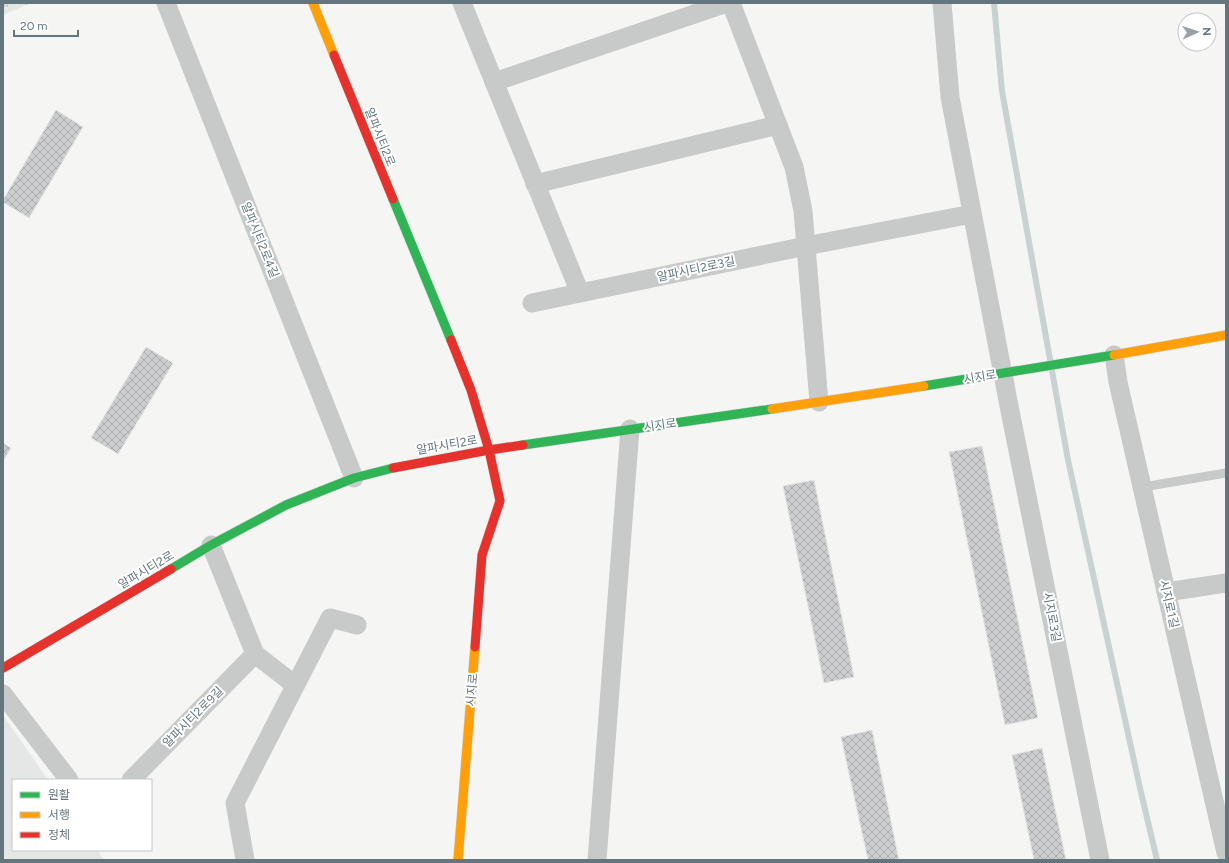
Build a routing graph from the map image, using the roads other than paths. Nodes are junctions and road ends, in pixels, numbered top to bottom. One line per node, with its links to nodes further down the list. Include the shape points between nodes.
1 (166, 3): 21 (street, 알파시티2로4길)
2 (313, 3): 19 (street, 알파시티2로, via 471,390)
3 (462, 3): 7 (street)
4 (727, 3): 7 (street)
5 (731, 3): 8 (street)
6 (942, 3): 10 (street, 시지로, via 950,97)
7 (494, 82): 9 (street)
8 (778, 125): 9 (street); 11 (street, via 794,167 803,211)
9 (535, 184): 12 (street)
10 (972, 214): 11 (street); 16 (street, 시지로)
11 (806, 246): 12 (street, 알파시티2로3길); 17 (street)
12 (580, 293): 13 (street, 알파시티2로3길)
13 (532, 303)
14 (1226, 335): 15 (street)
15 (1114, 355): 16 (street); 22 (street, 시지로1길)
16 (1003, 373): 17 (street, 시지로); 37 (street, 시지로3길)
17 (819, 402): 18 (street, 시지로)
18 (630, 429): 19 (street, 시지로); 36 (street, 시지로)
19 (489, 450): 21 (street, 알파시티2로); 35 (street, 시지로, via 500,501 482,555)
20 (1226, 473): 22 (lane)
21 (354, 478): 23 (street, 알파시티2로, via 286,505)
22 (1143, 487): 25 (street, 시지로1길)
23 (211, 545): 27 (street); 28 (street, 알파시티2로)
24 (1226, 583): 25 (street)
25 (1166, 592): 33 (street, 시지로1길)
26 (357, 625): 29 (street, via 330,618)
27 (255, 654): 29 (street); 32 (street, 알파시티2로9길)
28 (3, 668)
29 (295, 685): 34 (street, via 234,803)
30 (3, 694): 31 (street)
31 (68, 779)
32 (132, 779)
33 (1226, 853)
34 (245, 860)
35 (458, 860)
36 (597, 860)
37 (1100, 860)

